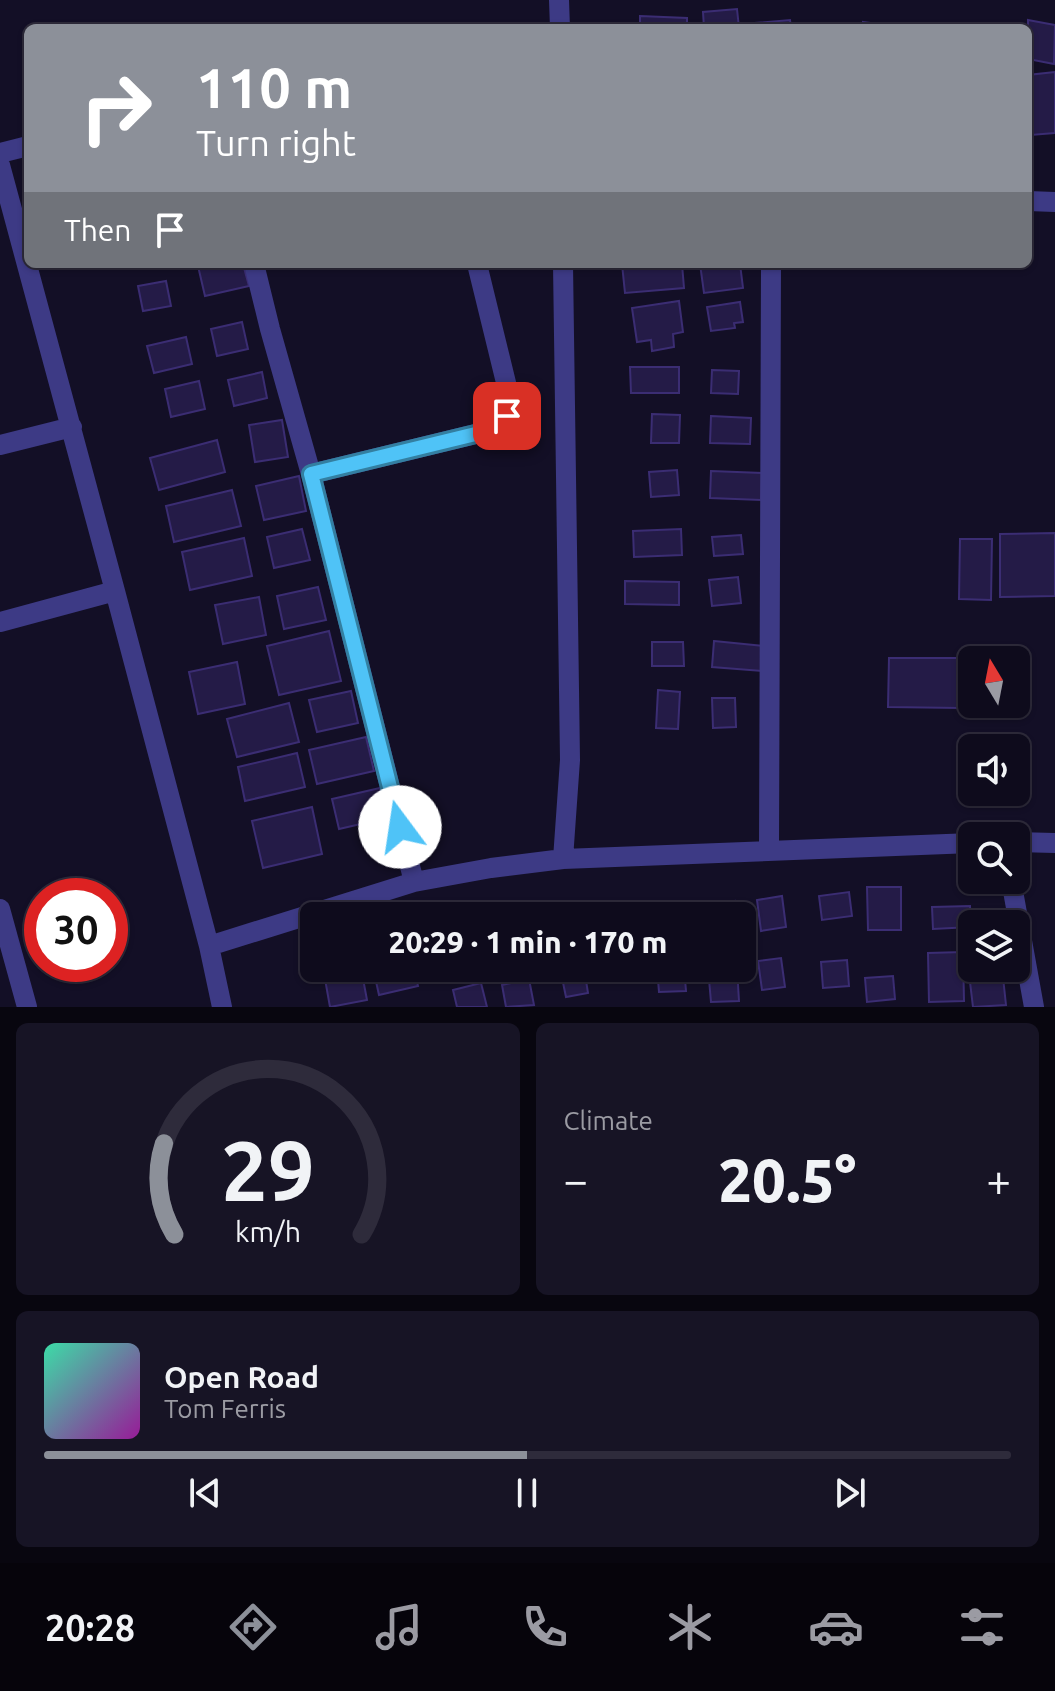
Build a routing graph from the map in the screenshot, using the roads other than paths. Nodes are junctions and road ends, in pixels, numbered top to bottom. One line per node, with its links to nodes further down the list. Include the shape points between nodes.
1 (559, 0): 2 (street)
2 (560, 24)
3 (24, 147): 4 (street)
4 (0, 153)
5 (0, 165): 8 (street)
6 (1032, 201): 7 (street)
7 (1055, 202)
8 (24, 252)
9 (28, 268): 14 (street)
10 (255, 268): 16 (street)
11 (478, 268): 16 (street, via 510,399 507,416 492,430)
12 (563, 268): 23 (street, via 570,760)
13 (771, 268): 22 (street)
14 (72, 427): 15 (street); 17 (street)
15 (0, 445)
16 (311, 474): 24 (street)
17 (115, 591): 18 (street); 27 (street)
18 (0, 622)
19 (1030, 842): 20 (street)
20 (1055, 843)
21 (958, 844): 22 (street)
22 (769, 851): 23 (street)
23 (563, 859): 24 (street)
24 (414, 882): 27 (street)
25 (1014, 894): 30 (street)
26 (0, 909): 28 (street)
27 (209, 946): 29 (street)
28 (27, 1007)
29 (222, 1007)
30 (1034, 1007)

